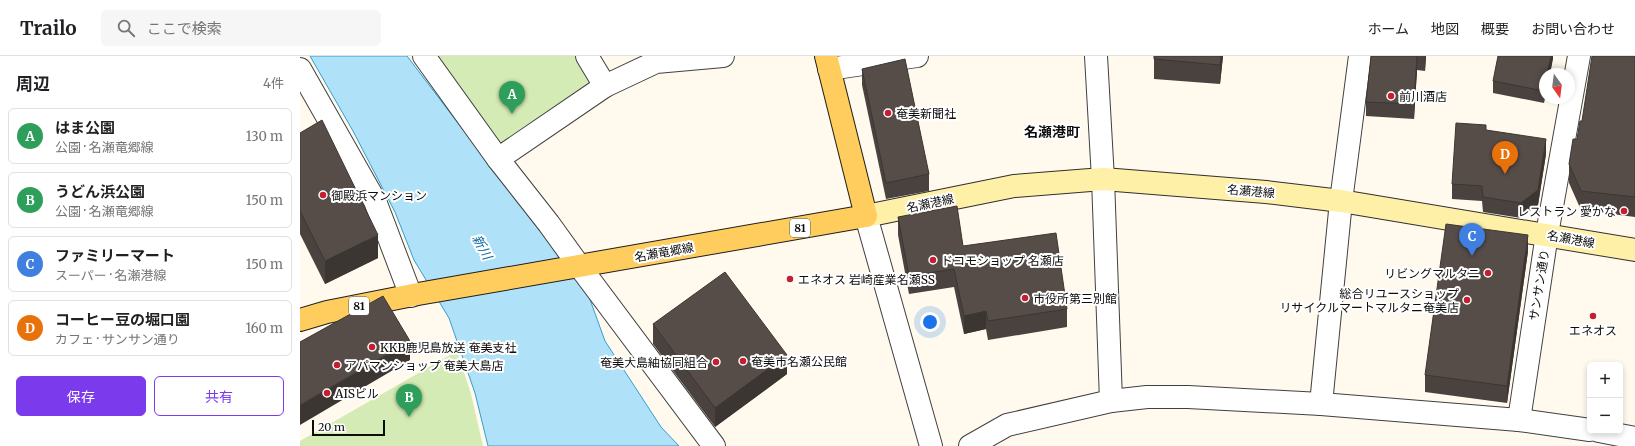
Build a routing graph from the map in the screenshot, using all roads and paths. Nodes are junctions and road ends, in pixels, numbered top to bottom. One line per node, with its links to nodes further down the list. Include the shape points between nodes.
1 (424, 56): 11 (street)
2 (587, 56): 10 (street)
3 (723, 56): 10 (street, via 656,62)
4 (917, 56): 8 (street)
5 (1096, 56): 12 (street)
6 (1360, 56): 13 (street)
7 (1579, 56): 15 (street, サンサン通り)
8 (828, 63): 14 (main road)
9 (300, 69): 18 (street, via 375,201)
10 (606, 86): 11 (street)
11 (498, 159): 17 (street, via 549,224)
12 (1103, 179): 13 (main road, 名瀬港線, via 1266,192); 14 (main road, 名瀬港線, via 1014,186); 20 (street)
13 (1341, 201): 15 (main road, 名瀬港線); 21 (street)
14 (866, 216): 17 (main road, 名瀬竜郷線 / 81); 27 (street)
15 (1547, 234): 16 (main road, 名瀬港線); 22 (street, サンサン通り)
16 (1635, 250)
17 (575, 268): 18 (main road, 名瀬竜郷線 / 81); 26 (street)
18 (415, 295): 19 (main road, 名瀬竜郷線 / 81, via 327,312)
19 (300, 320)
20 (1111, 401): 21 (street, via 1147,397 1188,397); 28 (street, via 1007,425)
21 (1321, 404): 22 (street)
22 (1519, 420): 23 (street)
23 (1587, 430)
24 (1614, 434): 25 (street)
25 (1635, 438)
26 (714, 446)
27 (931, 446)
28 (970, 446)

